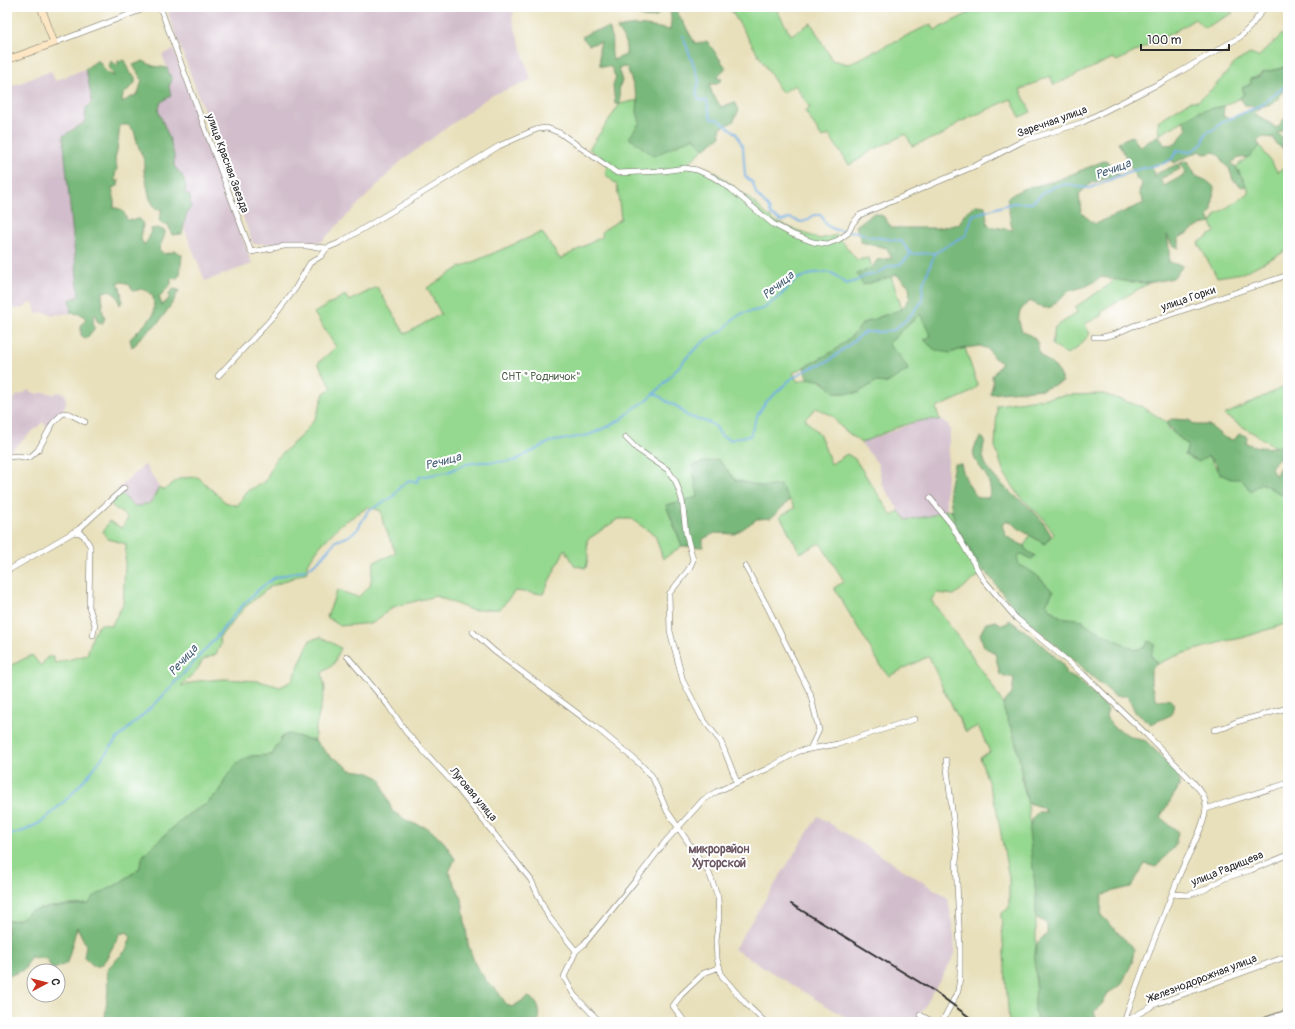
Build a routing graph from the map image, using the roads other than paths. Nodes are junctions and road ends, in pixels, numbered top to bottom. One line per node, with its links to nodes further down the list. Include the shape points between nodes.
1 (41, 7): 5 (main road)
2 (149, 7): 5 (street)
3 (160, 7): 7 (street, улица Красная Звезда, via 251,252 284,246)
4 (1265, 7): 7 (street, Заречная улица, via 1240,36 1159,83 1080,123 1023,142 977,165 860,215 848,233 827,244 813,242 773,224 714,177 685,168 617,174 560,133 547,128 538,129 499,146)
5 (54, 43): 6 (main road)
6 (7, 60)
7 (328, 248): 10 (street, via 310,263 295,289 275,315)
8 (1288, 275): 9 (street, улица Горки, via 1115,334)
9 (1094, 337)
10 (218, 376)
11 (85, 422): 13 (street, via 62,413 53,423 38,450 29,458)
12 (625, 437): 27 (street, via 668,470 676,482 682,500 686,533 693,560 669,594 670,631 683,681 702,718 721,742)
13 (7, 457)
14 (124, 488): 16 (street)
15 (930, 498): 29 (street, via 951,524 983,579 1016,618 1083,674 1147,735 1200,790 1206,800)
16 (73, 532): 18 (street); 20 (street, via 84,536 90,546 89,607 95,625)
17 (745, 566): 25 (street, via 810,693 819,730)
18 (7, 571)
19 (473, 632): 30 (street, via 494,651 639,762 652,776 667,810)
20 (93, 636)
21 (347, 656): 33 (street, Луговая улица, via 388,705 406,732 454,784 531,880 548,916)
22 (1288, 708): 24 (street)
23 (915, 719): 25 (street, via 838,744)
24 (1214, 730)
25 (810, 749): 27 (street, via 799,751)
26 (946, 760): 42 (street, via 957,853 960,976 958,991)
27 (737, 782): 30 (street, via 703,800)
28 (1288, 783): 29 (street)
29 (1206, 809): 32 (street, via 1195,842)
30 (679, 827): 33 (street); 35 (street, via 709,873 718,897 720,918 716,940)
31 (1288, 855): 32 (street, улица Радищева, via 1225,878 1204,890)
32 (1172, 894): 43 (street)
33 (576, 952): 38 (street, via 564,977 574,995)
34 (1288, 956): 43 (street, Железнодорожная улица, via 1156,1004)
35 (720, 967): 39 (street, via 704,973 673,1006); 40 (street, via 722,976 730,987)
36 (1288, 1013): 44 (street)
37 (920, 1015): 41 (street)
38 (600, 1022)
39 (685, 1022)
40 (765, 1022)
41 (933, 1022)
42 (942, 1022)
43 (1124, 1022)
44 (1262, 1022)

